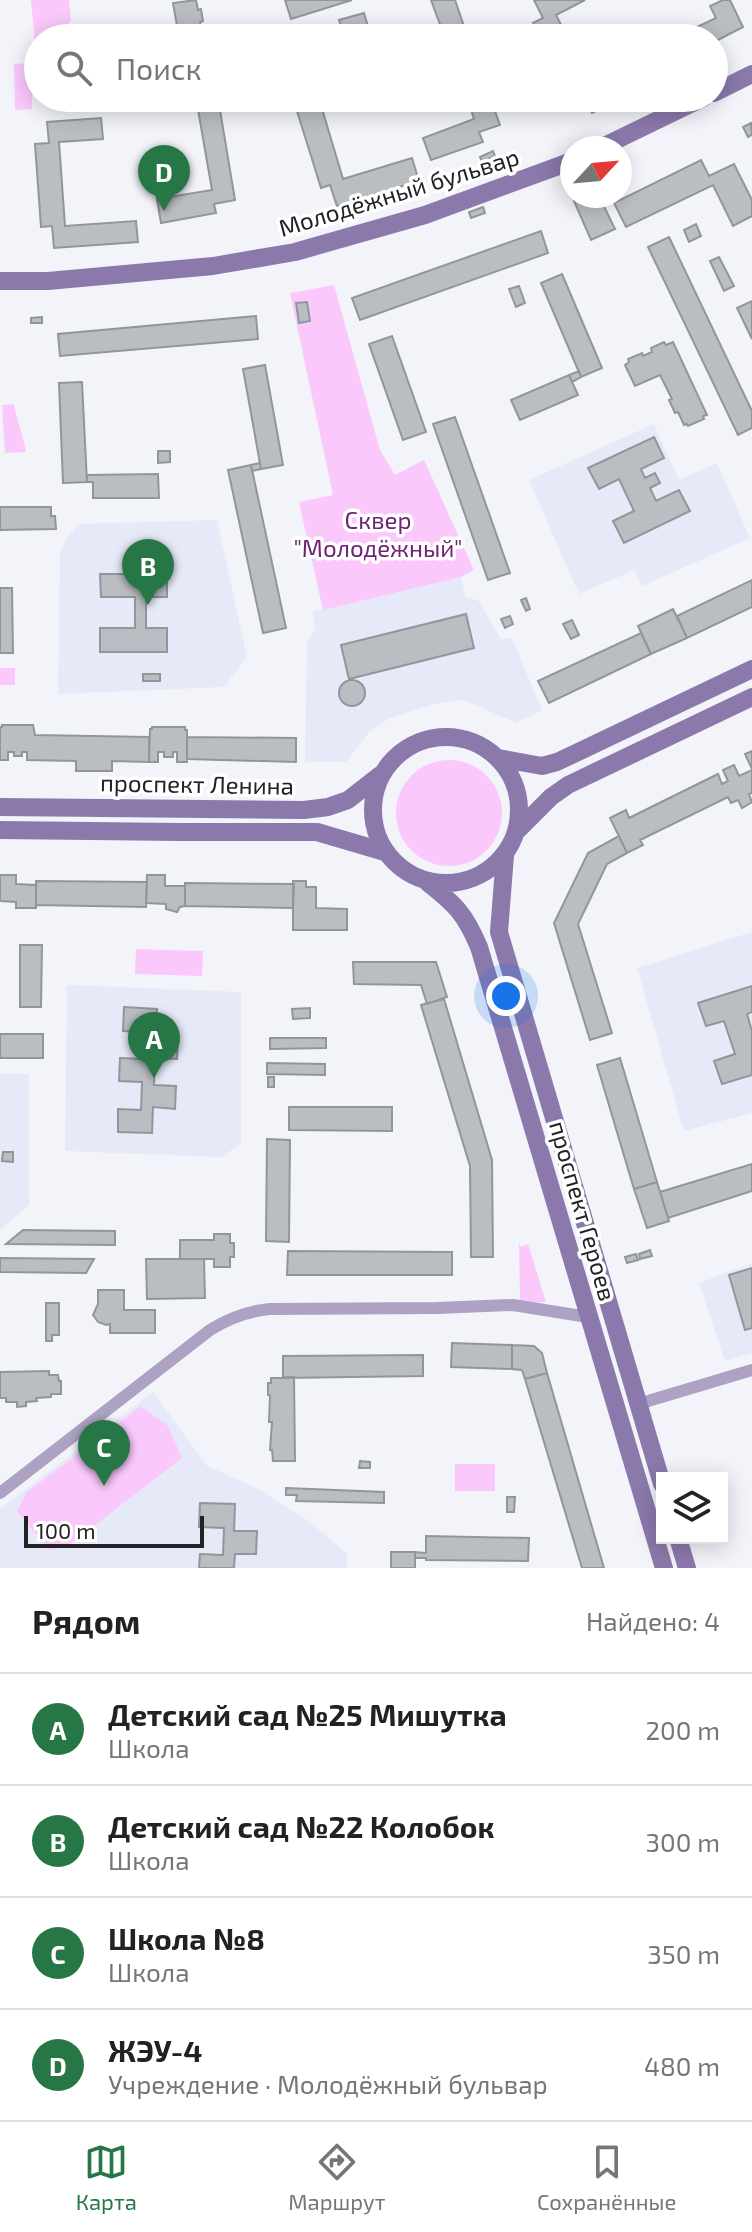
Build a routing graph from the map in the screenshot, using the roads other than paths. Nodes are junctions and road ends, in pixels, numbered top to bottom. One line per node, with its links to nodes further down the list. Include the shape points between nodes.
1 (752, 74): 2 (main road)
2 (728, 86)
3 (674, 112): 4 (main road)
4 (625, 136)
5 (560, 165): 6 (main road, Молодёжный бульвар, via 425,215 295,252 213,266)
6 (0, 281)
7 (752, 669): 9 (main road, via 557,762 542,766)
8 (752, 697): 13 (main road, via 568,785)
9 (498, 758): 10 (main road, via 481,745 441,737 405,749); 13 (main road, via 513,779 520,805)
10 (382, 773): 11 (main road, проспект Ленина, via 348,800 304,810); 14 (main road, via 373,799 374,827)
11 (0, 807)
12 (0, 830): 14 (main road, проспект Ленина, via 317,832)
13 (517, 831): 15 (main road)
14 (385, 852): 16 (main road, via 393,863)
15 (505, 855): 16 (main road, via 484,874 457,884); 19 (main road, проспект Героев, via 499,932)
16 (428, 883): 17 (main road, проспект Героев, via 461,911 479,947)
17 (588, 1317): 21 (street, via 513,1305 257,1310 210,1330); 23 (main road, проспект Героев)
18 (752, 1370): 19 (street)
19 (638, 1404): 20 (main road, проспект Героев)
20 (658, 1472)
21 (0, 1493)
22 (680, 1544): 24 (main road)
23 (664, 1568)
24 (687, 1568)

